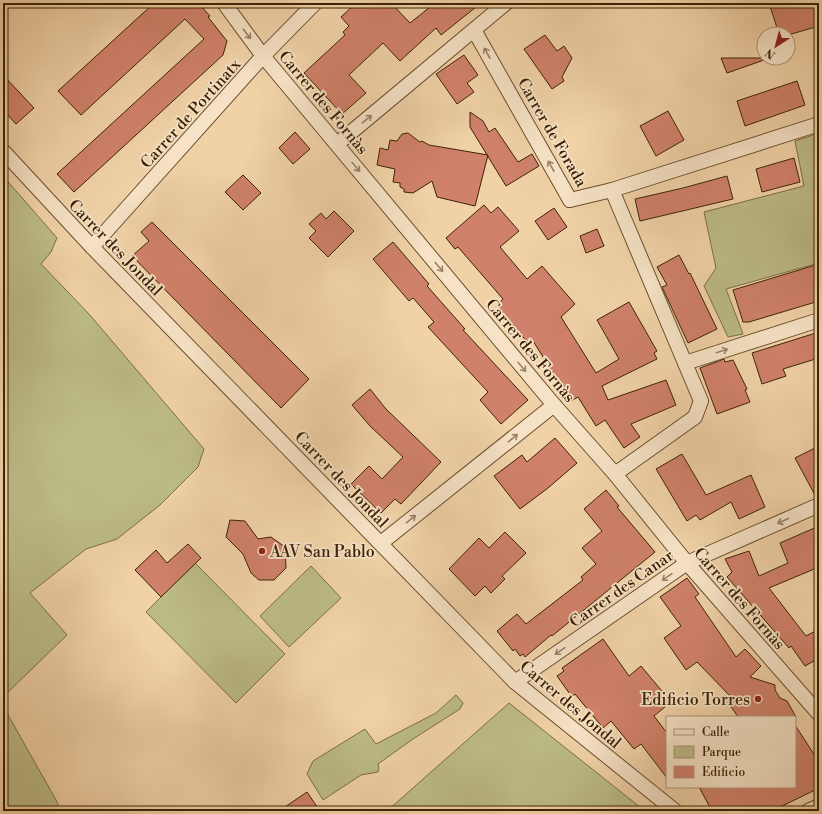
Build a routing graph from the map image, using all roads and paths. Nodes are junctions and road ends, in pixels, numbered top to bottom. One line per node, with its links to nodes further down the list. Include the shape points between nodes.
1 (224, 3): 5 (street, Carrer des Fornàs, one-way to 5)
2 (315, 3): 5 (street, Carrer de Portinatx)
3 (506, 3): 4 (street)
4 (474, 30): 7 (street, one-way to 4); 9 (street, Carrer de Forada, one-way to 4, via 570,200)
5 (264, 56): 7 (street, Carrer des Fornàs); 10 (street, Carrer de Portinatx)
6 (819, 124): 9 (street)
7 (337, 144): 13 (street, Carrer des Fornàs, one-way to 13)
8 (3, 150): 10 (street, Carrer des Jondal)
9 (612, 190): 12 (street, Carrer de Forada)
10 (92, 247): 16 (street, Carrer des Jondal)
11 (819, 320): 12 (street, one-way to 11)
12 (685, 363): 14 (street, Carrer de Forada, via 701,402 695,416)
13 (554, 405): 14 (street, Carrer des Fornàs); 16 (street, one-way to 13)
14 (615, 474): 17 (street, Carrer des Fornàs)
15 (819, 505): 17 (street, Carrer des Canar, one-way to 17)
16 (381, 543): 18 (street, Carrer des Jondal)
17 (687, 563): 18 (street, Carrer des Canar, one-way to 18); 19 (street, Carrer des Fornàs)
18 (515, 682): 21 (street, Carrer des Jondal)
19 (819, 714)
20 (819, 806): 22 (street)
21 (675, 811)
22 (808, 811)

